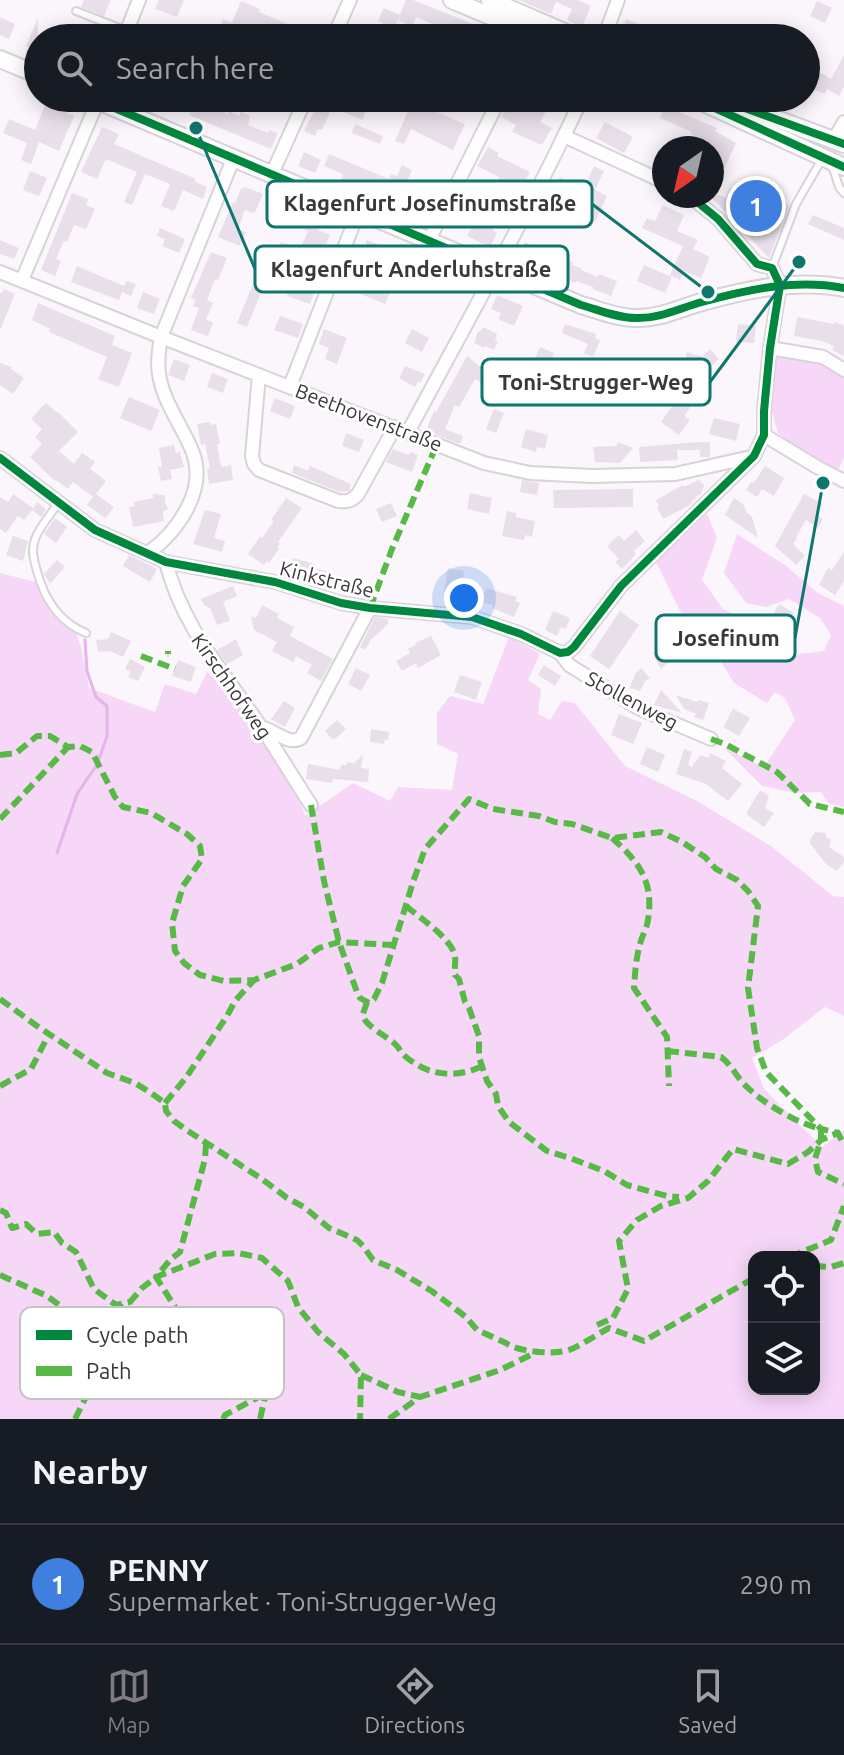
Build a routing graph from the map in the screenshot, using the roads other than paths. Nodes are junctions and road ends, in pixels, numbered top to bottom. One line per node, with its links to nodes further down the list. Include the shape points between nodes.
1 (139, 0): 8 (street)
2 (350, 0): 9 (street)
3 (452, 0): 10 (street)
4 (490, 0): 11 (street)
5 (618, 0): 12 (street)
6 (76, 11): 7 (lane)
7 (103, 24)
8 (129, 24)
9 (339, 24)
10 (507, 24)
11 (546, 24)
12 (609, 24)
13 (0, 59): 14 (street)
14 (24, 69)
15 (91, 112): 36 (street)
16 (127, 112): 25 (street)
17 (300, 112): 27 (street)
18 (493, 112): 32 (street)
19 (575, 112): 23 (street)
20 (724, 112): 26 (street)
21 (758, 112): 24 (street)
22 (844, 122): 24 (street)
23 (564, 136): 28 (street); 34 (street)
24 (839, 142): 26 (street, via 830,150)
25 (234, 157): 27 (street); 39 (street)
26 (833, 162): 29 (lane); 33 (lane, via 796,204)
27 (272, 174): 31 (street)
28 (652, 176)
29 (844, 193)
30 (705, 208): 33 (street, via 757,264)
31 (359, 210): 32 (street); 43 (street)
32 (429, 240): 34 (street)
33 (772, 268): 37 (street)
34 (495, 269): 37 (street, via 581,305 637,319); 45 (street)
35 (0, 272): 36 (street, Beethovenstraße)
36 (22, 280): 39 (street, Beethovenstraße)
37 (780, 285): 38 (street); 40 (street)
38 (844, 288)
39 (161, 337): 42 (street, Beethovenstraße); 51 (street, via 159,376 194,456 196,484 183,515)
40 (770, 348): 41 (street, via 823,357); 46 (street)
41 (844, 370)
42 (259, 375): 43 (street, Beethovenstraße); 44 (street, via 254,464 338,501 354,499)
43 (290, 386): 44 (street, Beethovenstraße)
44 (395, 427): 45 (street, Beethovenstraße)
45 (408, 432): 47 (street, Beethovenstraße, via 484,463 530,473 686,472)
46 (764, 435): 47 (street); 49 (street)
47 (754, 456): 55 (street, via 621,586 574,647)
48 (0, 458): 50 (street, Kinkstraße)
49 (844, 481)
50 (59, 502): 51 (street, Kinkstraße, via 95,530); 54 (lane, via 35,540 34,559 52,606)
51 (148, 553): 52 (street, Kinkstraße)
52 (166, 562): 53 (street, Kinkstraße, via 275,582); 56 (street, Kirschhofweg, via 196,637)
53 (370, 608): 55 (street, Kinkstraße, via 472,617); 56 (street, via 298,741)
54 (86, 633)
55 (560, 653): 57 (street, Stollenweg, via 569,665 638,708)
56 (261, 727): 58 (street, Kirschhofweg)
57 (711, 739)
58 (311, 805)

